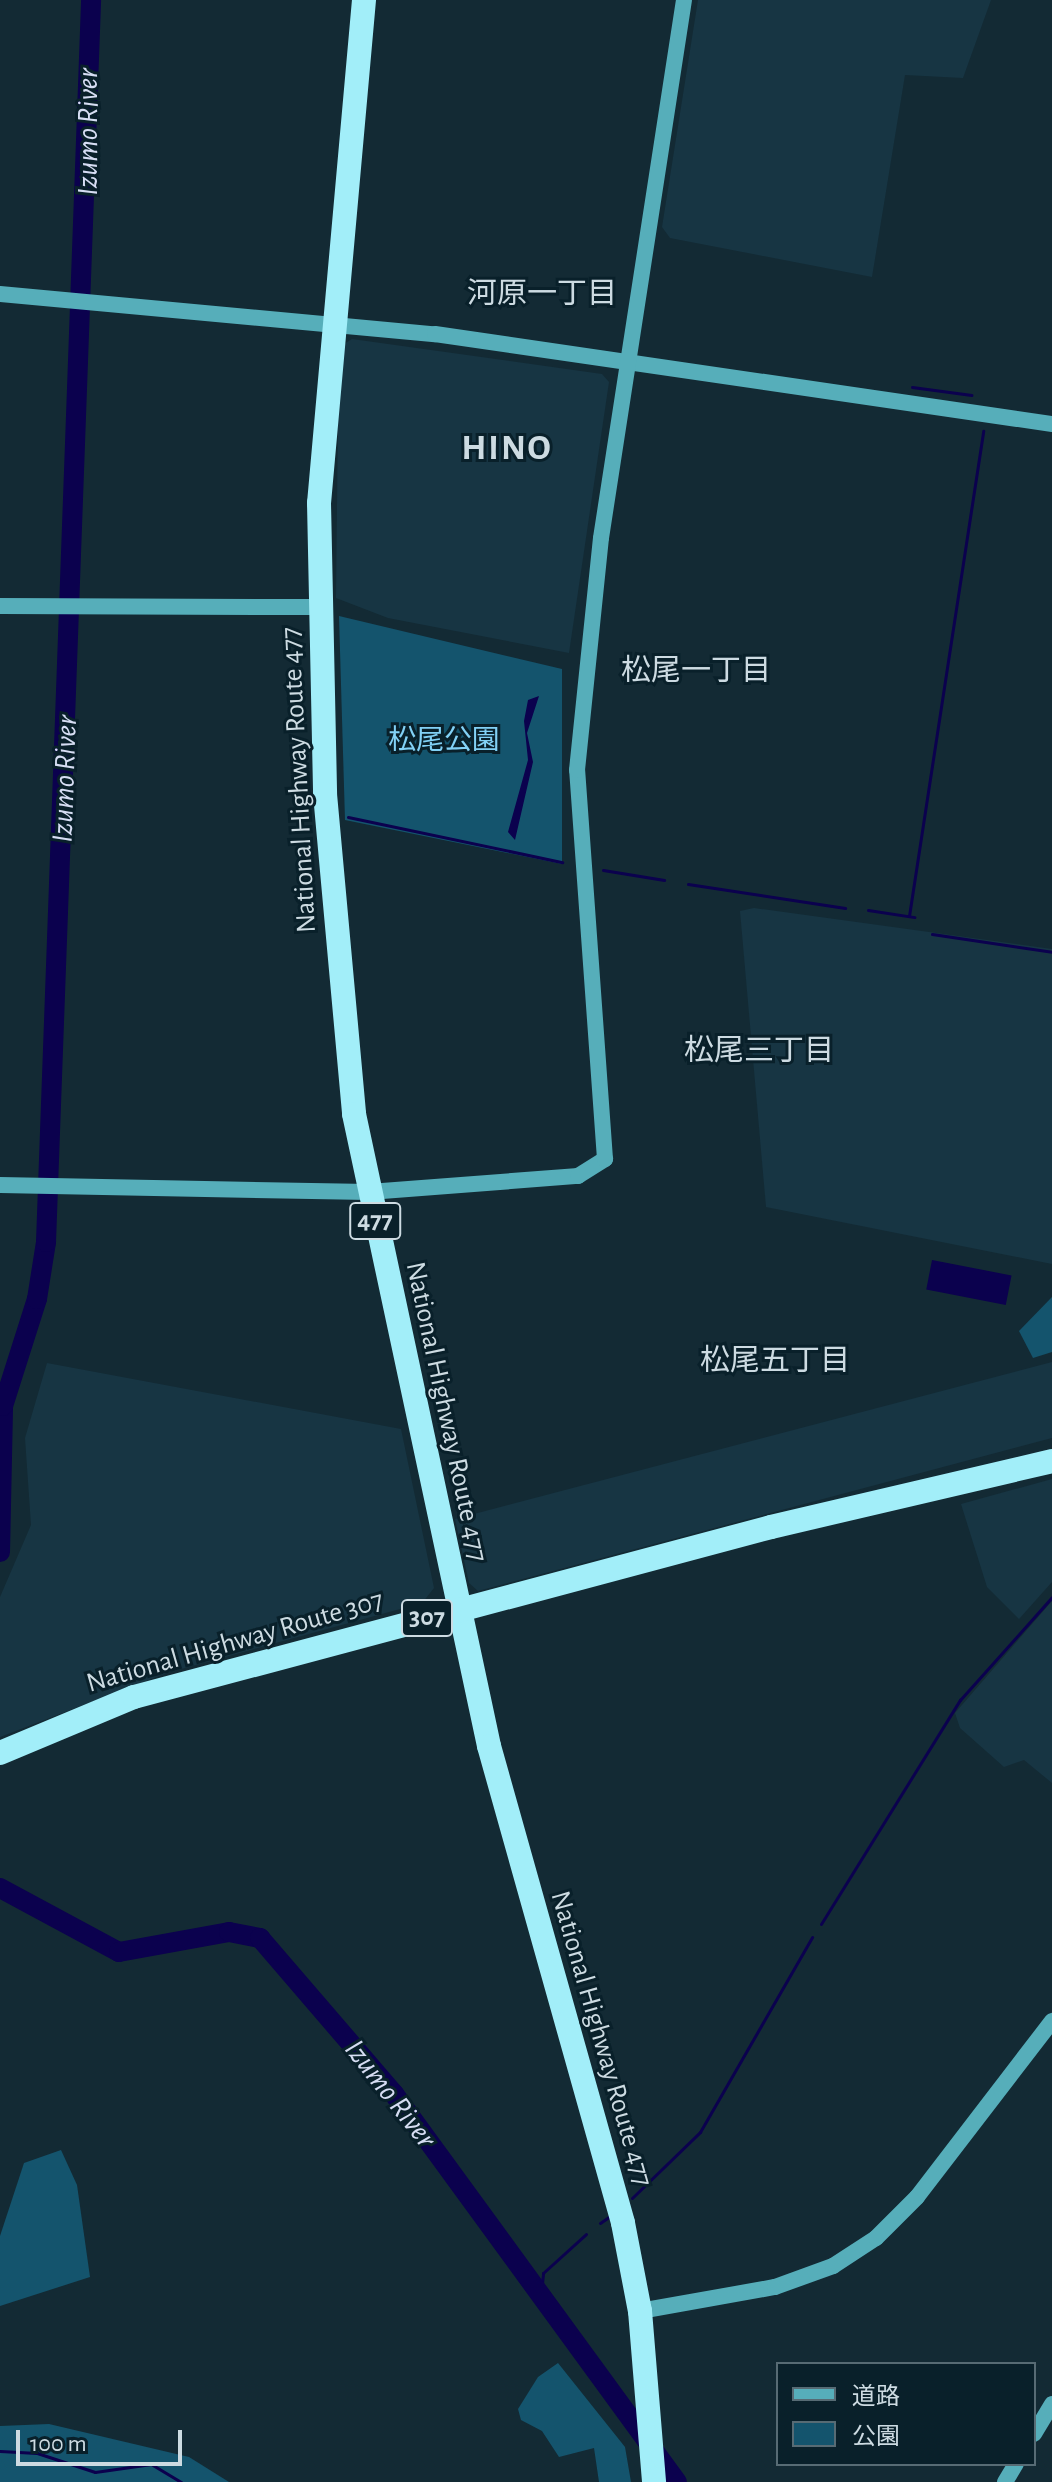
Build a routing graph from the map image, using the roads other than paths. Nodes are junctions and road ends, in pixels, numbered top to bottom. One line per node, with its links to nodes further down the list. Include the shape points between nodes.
1 (364, 0): 4 (highway, National Highway Route 477 / 477)
2 (684, 0): 5 (street)
3 (0, 294): 4 (street)
4 (330, 321): 5 (street); 8 (highway, National Highway Route 477 / 477)
5 (626, 363): 6 (street); 10 (street, via 577,770 605,1159 578,1176)
6 (1052, 424)
7 (0, 606): 8 (street)
8 (320, 607): 10 (highway, National Highway Route 477 / 477, via 327,825)
9 (0, 1185): 10 (street)
10 (369, 1192): 12 (highway, National Highway Route 477 / 477)
11 (1052, 1461): 12 (highway, National Highway Route 307 / 307)
12 (459, 1616): 13 (highway, National Highway Route 307 / 307); 15 (highway, National Highway Route 477 / 477, via 537,1926 623,2223)
13 (9, 1748)
14 (1052, 2021): 15 (street, via 917,2197 876,2238 833,2266 775,2287)
15 (640, 2311): 18 (highway, National Highway Route 477 / 477)
16 (1052, 2404): 17 (street)
17 (1036, 2431)
18 (654, 2482)

